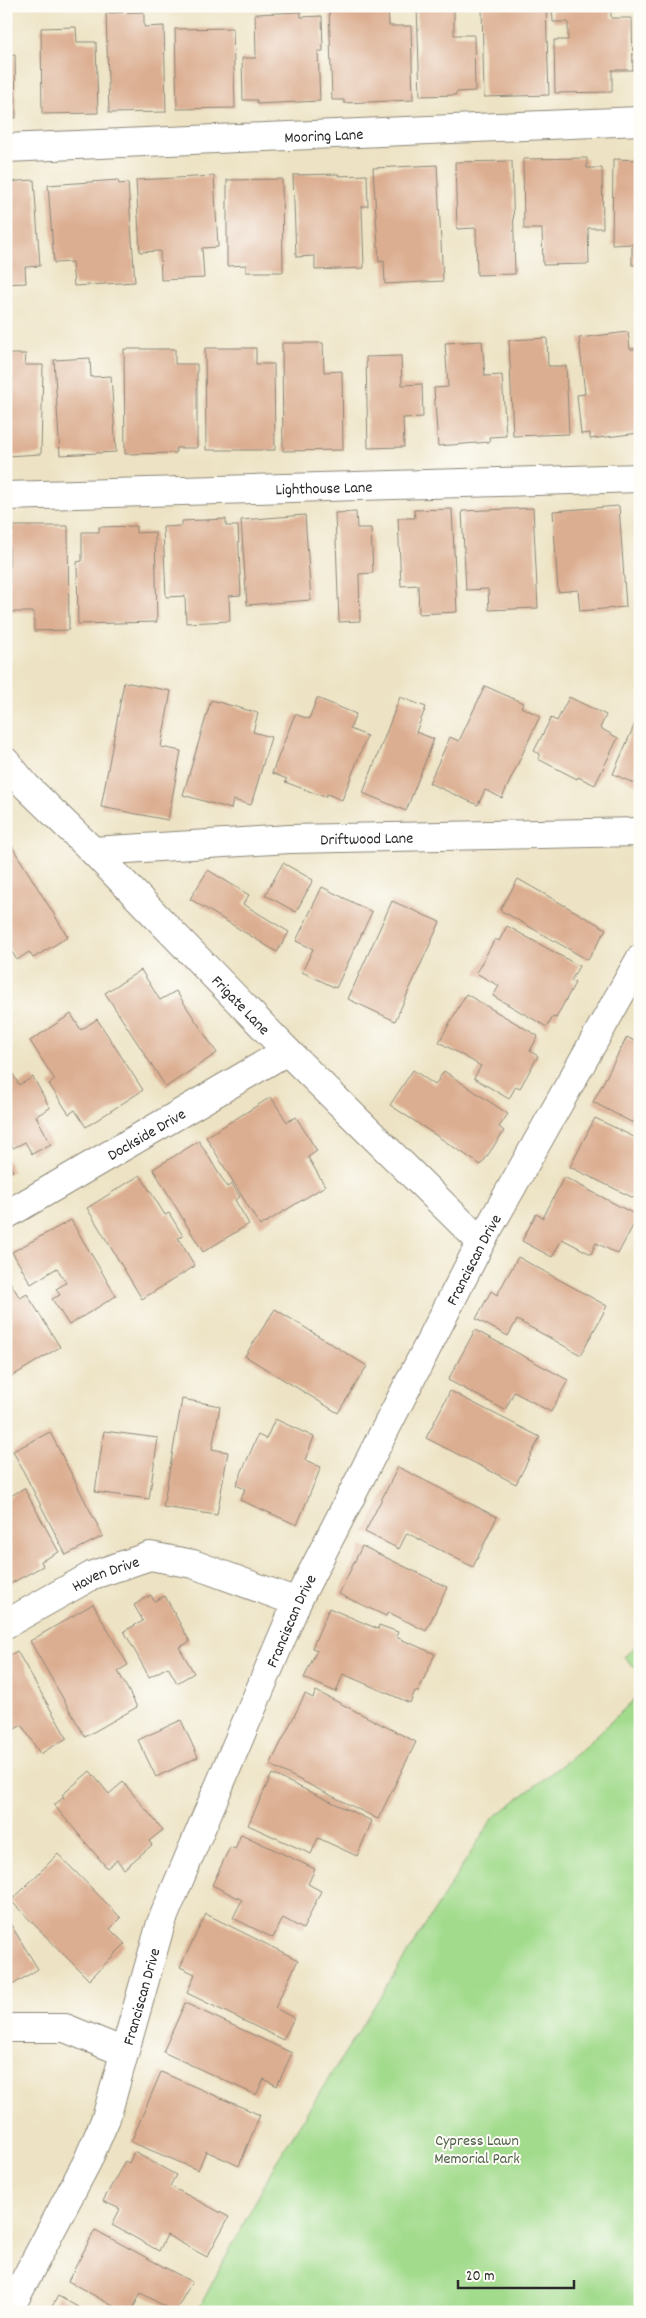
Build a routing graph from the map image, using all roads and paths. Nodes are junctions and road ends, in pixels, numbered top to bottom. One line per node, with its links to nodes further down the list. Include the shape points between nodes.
1 (640, 121): 2 (street, Mooring Lane)
2 (6, 148)
3 (640, 478): 4 (street, Lighthouse Lane)
4 (6, 496)
5 (6, 762): 6 (street, Frigate Lane)
6 (16, 792): 8 (street, Frigate Lane)
7 (640, 832): 8 (street, Driftwood Lane, via 290,839)
8 (92, 851): 10 (street, Frigate Lane)
9 (640, 959): 12 (street, Franciscan Drive)
10 (287, 1051): 11 (street, Dockside Drive); 12 (street, Frigate Lane)
11 (6, 1215)
12 (482, 1242): 13 (street, Franciscan Drive)
13 (297, 1602): 14 (street, Haven Drive, via 192,1564 150,1556 93,1575); 16 (street, Franciscan Drive, via 161,1923)
14 (6, 1624)
15 (6, 2028): 16 (street, via 65,2028)
16 (124, 2052): 17 (street, Franciscan Drive, via 106,2118 87,2162)
17 (8, 2312)

